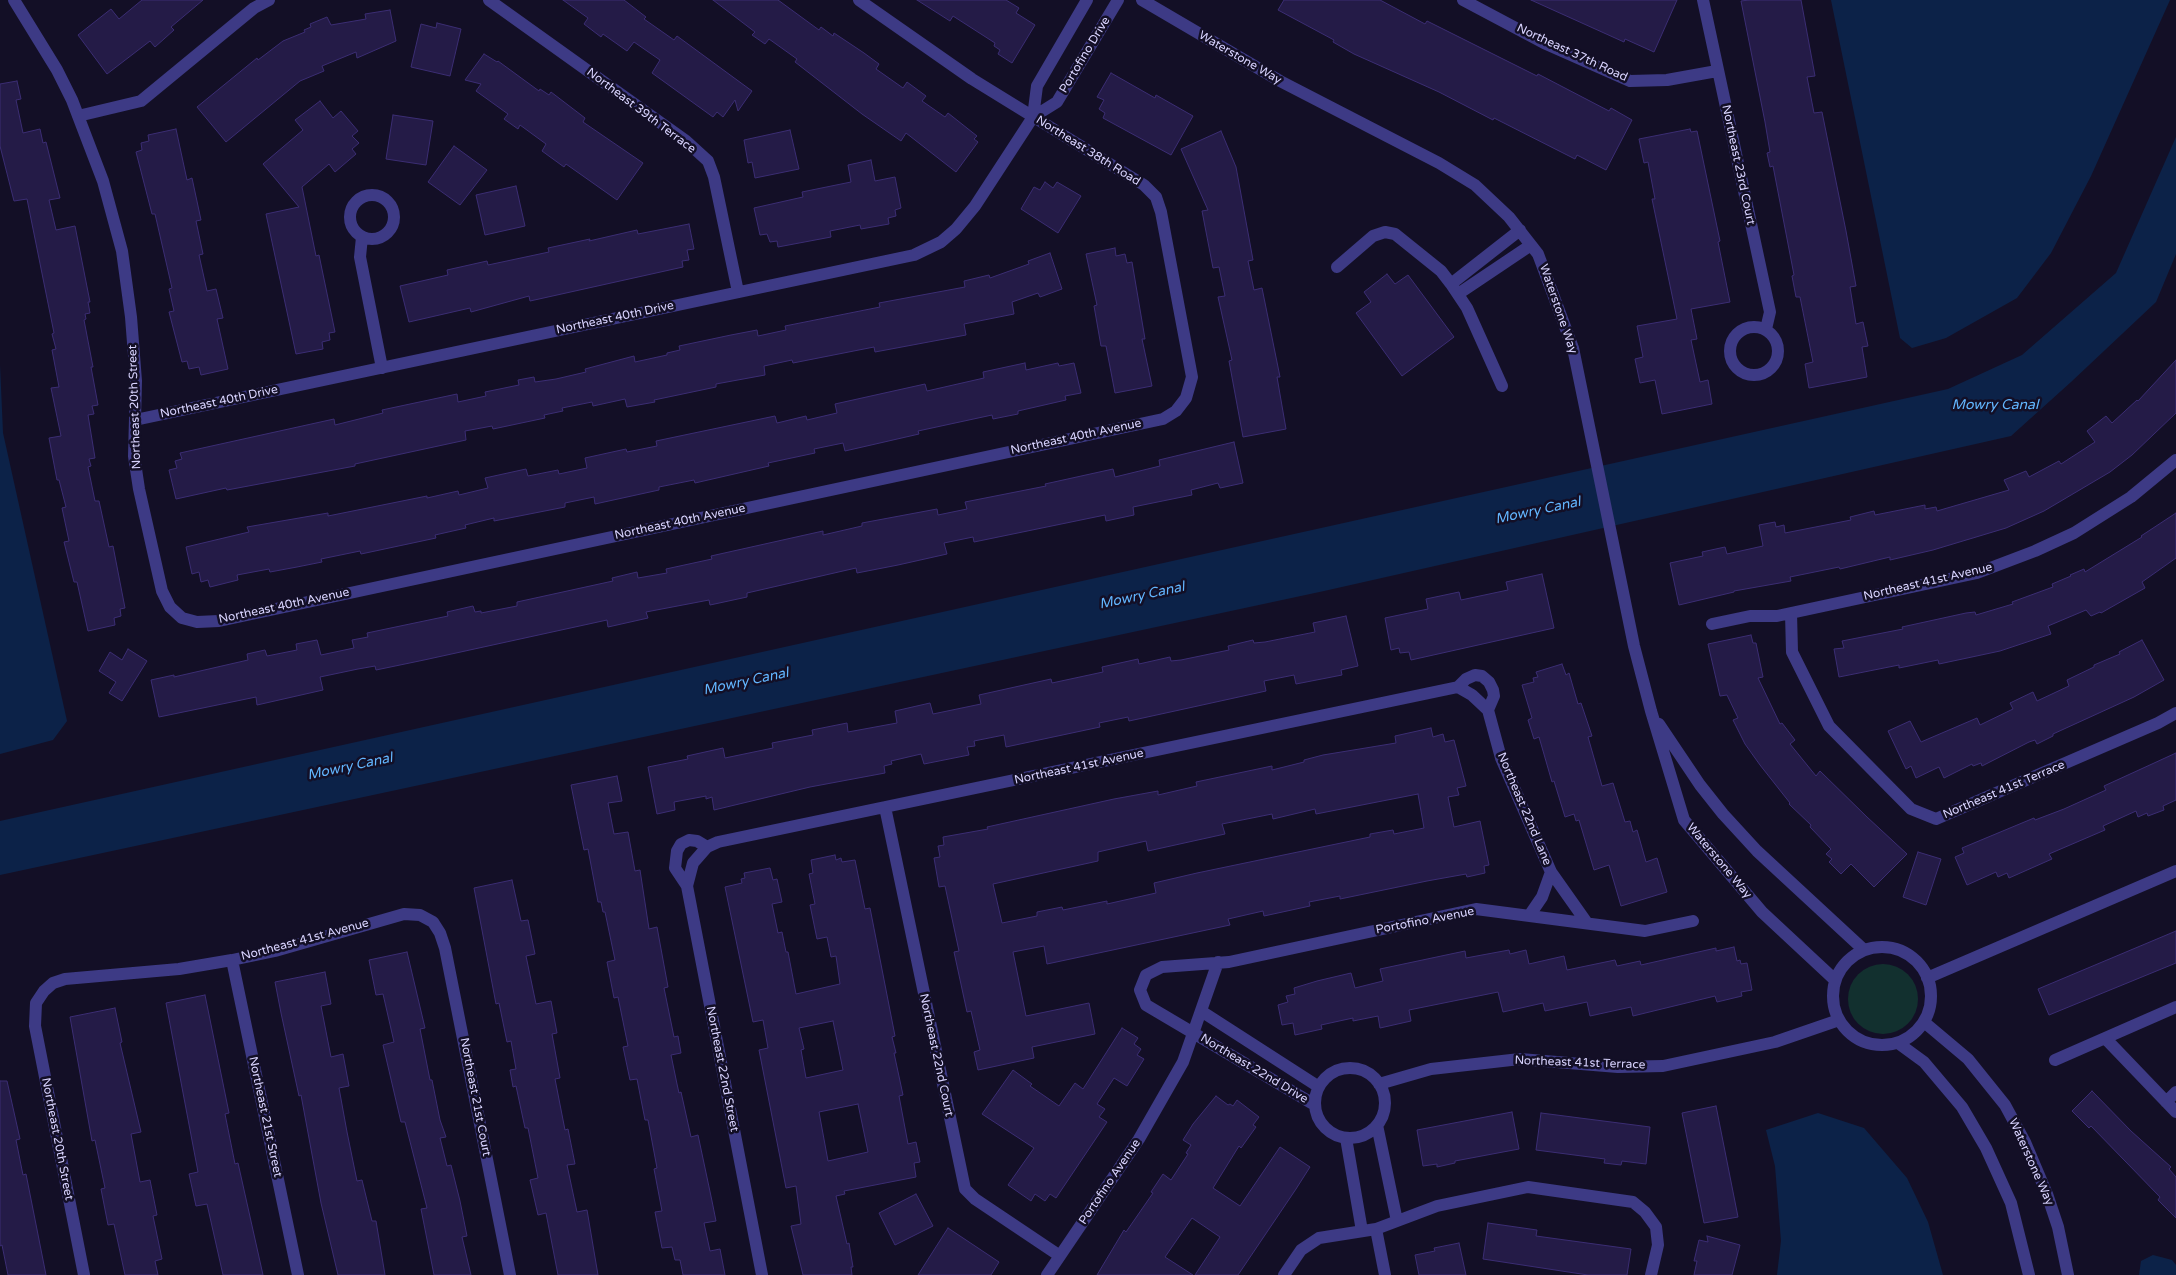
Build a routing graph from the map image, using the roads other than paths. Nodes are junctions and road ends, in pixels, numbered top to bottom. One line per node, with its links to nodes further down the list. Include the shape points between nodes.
1 (14, 0): 11 (street, Northeast 20th Street, via 57,70)
2 (269, 0): 11 (street, via 254,8 141,101)
3 (489, 0): 18 (street, Northeast 39th Terrace, via 686,141 708,161)
4 (859, 0): 12 (street, Northeast 38th Road, via 972,79)
5 (1087, 0): 12 (street, via 1036,86)
6 (1118, 0): 12 (street, Portofino Drive, via 1057,102)
7 (1142, 0): 13 (street, Waterstone Way, via 1280,81 1439,163 1475,185)
8 (1464, 0): 10 (street, Northeast 37th Road, via 1544,43 1630,81 1667,80)
9 (1702, 0): 10 (street, Northeast 23rd Court)
10 (1717, 71): 19 (street, Northeast 23rd Court, via 1770,312)
11 (78, 116): 23 (street, Northeast 20th Street, via 104,181 122,251 136,381)
12 (1033, 117): 18 (street, Northeast 40th Drive, via 975,206 941,242 914,255); 22 (street, Northeast 38th Road, via 1144,185 1156,197 1192,377 1186,398)
13 (1520, 230): 15 (street, Waterstone Way); 17 (street)
14 (362, 238): 20 (street, via 360,257)
15 (1531, 245): 17 (street); 30 (street, Waterstone Way, via 1552,286 1573,348 1634,646)
16 (1338, 267): 17 (street, via 1373,236 1385,232 1395,234 1441,270)
17 (1455, 289): 21 (street, via 1467,308)
18 (738, 292): 20 (street, Northeast 40th Drive)
19 (1766, 329)
20 (382, 368): 23 (street, Northeast 40th Drive)
21 (1502, 386)
22 (1176, 411): 26 (street, Northeast 40th Avenue, via 1163,419 219,621 197,622)
23 (135, 420): 26 (street, Northeast 20th Street, via 134,456 139,489 162,591 170,607)
24 (2176, 460): 25 (street, Northeast 41st Avenue, via 2131,497 2074,533 2035,551 1977,573)
25 (1791, 613): 27 (street, Northeast 41st Avenue, via 1750,616); 31 (street, Northeast 41st Terrace, via 1792,652 1829,726 1911,809 1936,819 2158,724)
26 (182, 618)
27 (1712, 624)
28 (1458, 687): 29 (street); 29 (street, Northeast 41st Avenue, via 1466,679 1482,676 1493,690); 32 (street, Northeast 41st Avenue)
29 (1488, 710): 35 (street, Northeast 22nd Lane, via 1501,758)
30 (1651, 711): 41 (street, Waterstone Way, via 1723,814 1757,851); 45 (street, Waterstone Way, via 1684,820 1762,912)
31 (2176, 713)
32 (885, 807): 33 (street, Northeast 41st Avenue); 66 (street, Northeast 22nd Court, via 965,1189)
33 (707, 847): 36 (street, Northeast 22nd Street, via 693,863); 36 (street, via 689,840 680,844 675,868)
34 (2176, 871): 44 (street)
35 (1551, 872): 37 (street, via 1542,897); 40 (street, Northeast 22nd Lane)
36 (687, 886): 70 (street, Northeast 22nd Street)
37 (1529, 916): 40 (street, Portofino Avenue); 43 (street, Portofino Avenue, via 1476,909)
38 (1693, 921): 40 (street, Portofino Avenue, via 1645,931)
39 (432, 922): 42 (street, Northeast 41st Avenue, via 420,915 397,916); 69 (street, Northeast 21st Court, via 445,948)
40 (1587, 923)
41 (1864, 950): 44 (street, via 1894,948 1908,954 1920,964); 45 (street, via 1842,967)
42 (232, 960): 46 (street, Northeast 41st Avenue, via 179,969 65,979 44,990); 68 (street, Northeast 21st Street)
43 (1218, 962): 48 (street, Portofino Avenue); 51 (street, Portofino Avenue, via 1162,967 1146,975 1140,990 1146,1005)
44 (1927, 978): 50 (street, via 1930,1000)
45 (1835, 980): 49 (street, via 1833,1000)
46 (36, 1004): 67 (street, Northeast 20th Street, via 35,1026)
47 (2176, 1007): 52 (street)
48 (1201, 1011): 51 (street, Portofino Avenue); 56 (street, Northeast 22nd Drive)
49 (1839, 1020): 53 (street, via 1849,1034 1864,1043 1881,1046); 55 (street, Northeast 41st Terrace, via 1775,1042 1662,1066 1618,1067 1520,1059 1431,1069)
50 (1924, 1022): 53 (street, via 1912,1035); 76 (street, Waterstone Way, via 1968,1059 2005,1105 2047,1194)
51 (1194, 1033): 59 (street, Northeast 22nd Drive); 66 (street, Portofino Avenue, via 1183,1062 1139,1139)
52 (2105, 1038): 54 (street); 58 (street)
53 (1898, 1043): 75 (street, via 1924,1062 1962,1107 1986,1148 2011,1203)
54 (2055, 1060)
55 (1379, 1084): 56 (street, via 1363,1071 1343,1069 1325,1079); 61 (street, via 1384,1105)
56 (1319, 1087): 59 (street)
57 (2176, 1092): 58 (street)
58 (2166, 1102): 60 (street)
59 (1315, 1105): 62 (street, via 1321,1124 1336,1136)
60 (2176, 1112)
61 (1377, 1125): 62 (street, via 1363,1135); 63 (street)
62 (1346, 1138): 65 (street)
63 (1397, 1221): 64 (street); 74 (street, via 1437,1206 1528,1187 1634,1202 1656,1228 1658,1245)
64 (1376, 1229): 65 (street); 73 (street)
65 (1362, 1231): 72 (street, via 1320,1238 1301,1250)
66 (1060, 1256): 71 (street, Portofino Avenue)
67 (84, 1275)
68 (298, 1275)
69 (510, 1275)
70 (762, 1275)
71 (1048, 1275)
72 (1284, 1275)
73 (1385, 1275)
74 (1652, 1275)
75 (2029, 1275)
76 (2068, 1275)

